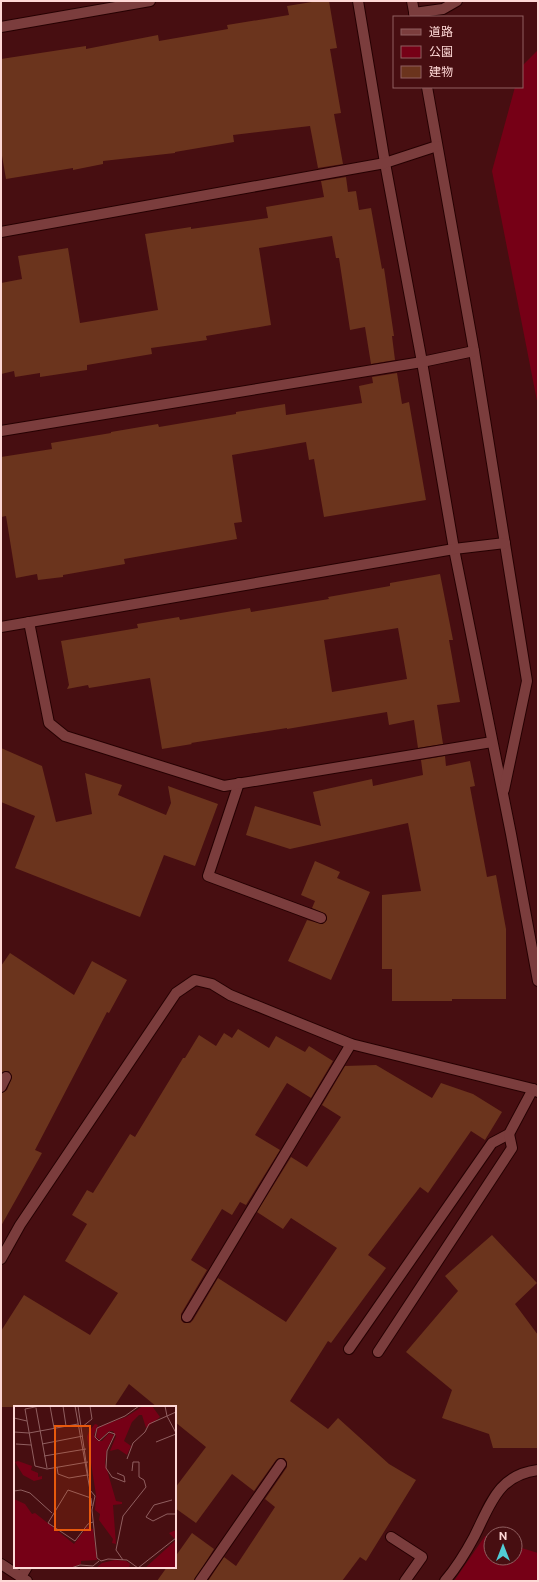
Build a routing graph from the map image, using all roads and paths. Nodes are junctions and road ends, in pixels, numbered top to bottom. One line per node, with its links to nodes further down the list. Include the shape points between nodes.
1 (150, 1): 6 (street)
2 (358, 1): 9 (street)
3 (412, 1): 5 (street)
4 (457, 1): 5 (street, via 443,9)
5 (414, 15)
6 (1, 27)
7 (427, 88): 8 (street)
8 (437, 146): 9 (street); 11 (street)
9 (385, 162): 10 (street); 12 (street)
10 (1, 232)
11 (474, 351): 12 (street); 14 (street)
12 (422, 362): 13 (street); 15 (street)
13 (1, 431)
14 (505, 543): 15 (street); 20 (street, via 527,681)
15 (454, 549): 16 (street); 18 (street)
16 (29, 622): 17 (street); 19 (street, via 49,724 65,736 224,786)
17 (1, 627)
18 (492, 742): 19 (street); 20 (street)
19 (239, 783): 21 (street, via 208,876)
20 (503, 795): 22 (street)
21 (321, 918)
22 (538, 981)
23 (351, 1044): 26 (street); 28 (street, via 230,995 212,984 195,980 176,993 20,1225); 29 (street)
24 (6, 1077): 25 (street)
25 (1, 1087)
26 (536, 1090): 27 (street)
27 (509, 1134): 30 (street, via 492,1143); 31 (street, via 512,1148)
28 (1, 1259)
29 (188, 1317)
30 (349, 1348)
31 (378, 1352)
32 (281, 1464): 38 (street)
33 (538, 1470): 40 (street, via 515,1477 500,1488 490,1502 473,1538)
34 (391, 1537): 39 (street, via 422,1557)
35 (1, 1564): 37 (street)
36 (27, 1568): 37 (street)
37 (24, 1579)
38 (200, 1581)
39 (404, 1581)
40 (445, 1581)

